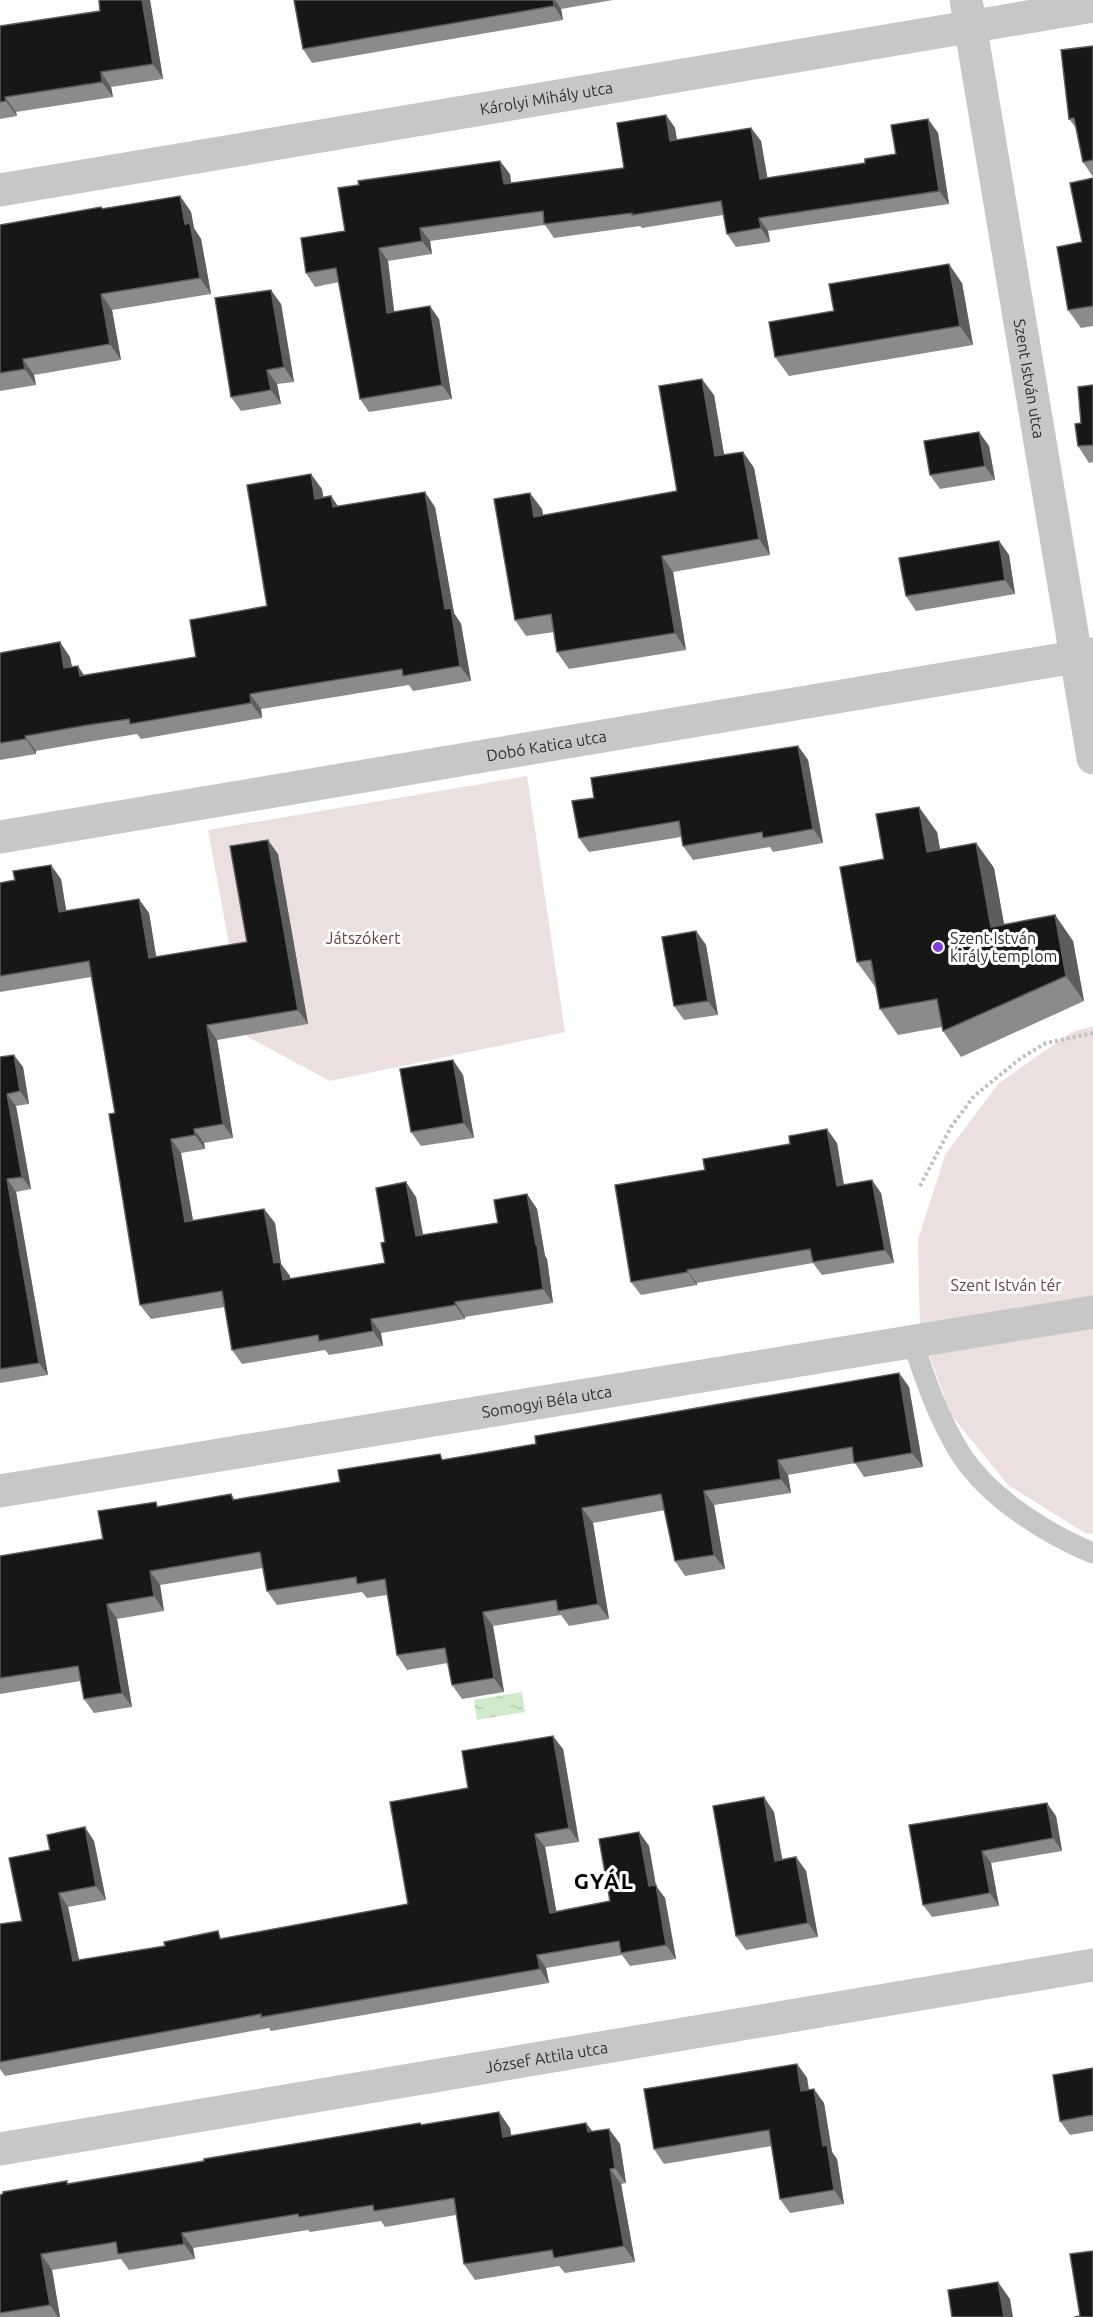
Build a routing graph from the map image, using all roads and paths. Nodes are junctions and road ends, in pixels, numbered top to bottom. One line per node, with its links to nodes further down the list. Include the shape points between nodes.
1 (1093, 6): 2 (street, Károlyi Mihály utca)
2 (968, 13): 3 (street, Károlyi Mihály utca); 4 (street, Szent István utca)
3 (0, 190)
4 (1084, 656): 5 (street, Szent István utca); 6 (street, Dobó Katica utca)
5 (1093, 758)
6 (0, 837)
7 (1093, 1033): 8 (path, via 1046,1043 974,1096 951,1127)
8 (920, 1186)
9 (1093, 1312): 10 (street, Somogyi Béla utca)
10 (913, 1342): 11 (street, Somogyi Béla utca); 12 (lane, via 944,1425 963,1457 988,1487 1026,1517)
11 (0, 1491)
12 (1093, 1553)
13 (1093, 1965): 14 (street, József Attila utca)
14 (0, 2149)

